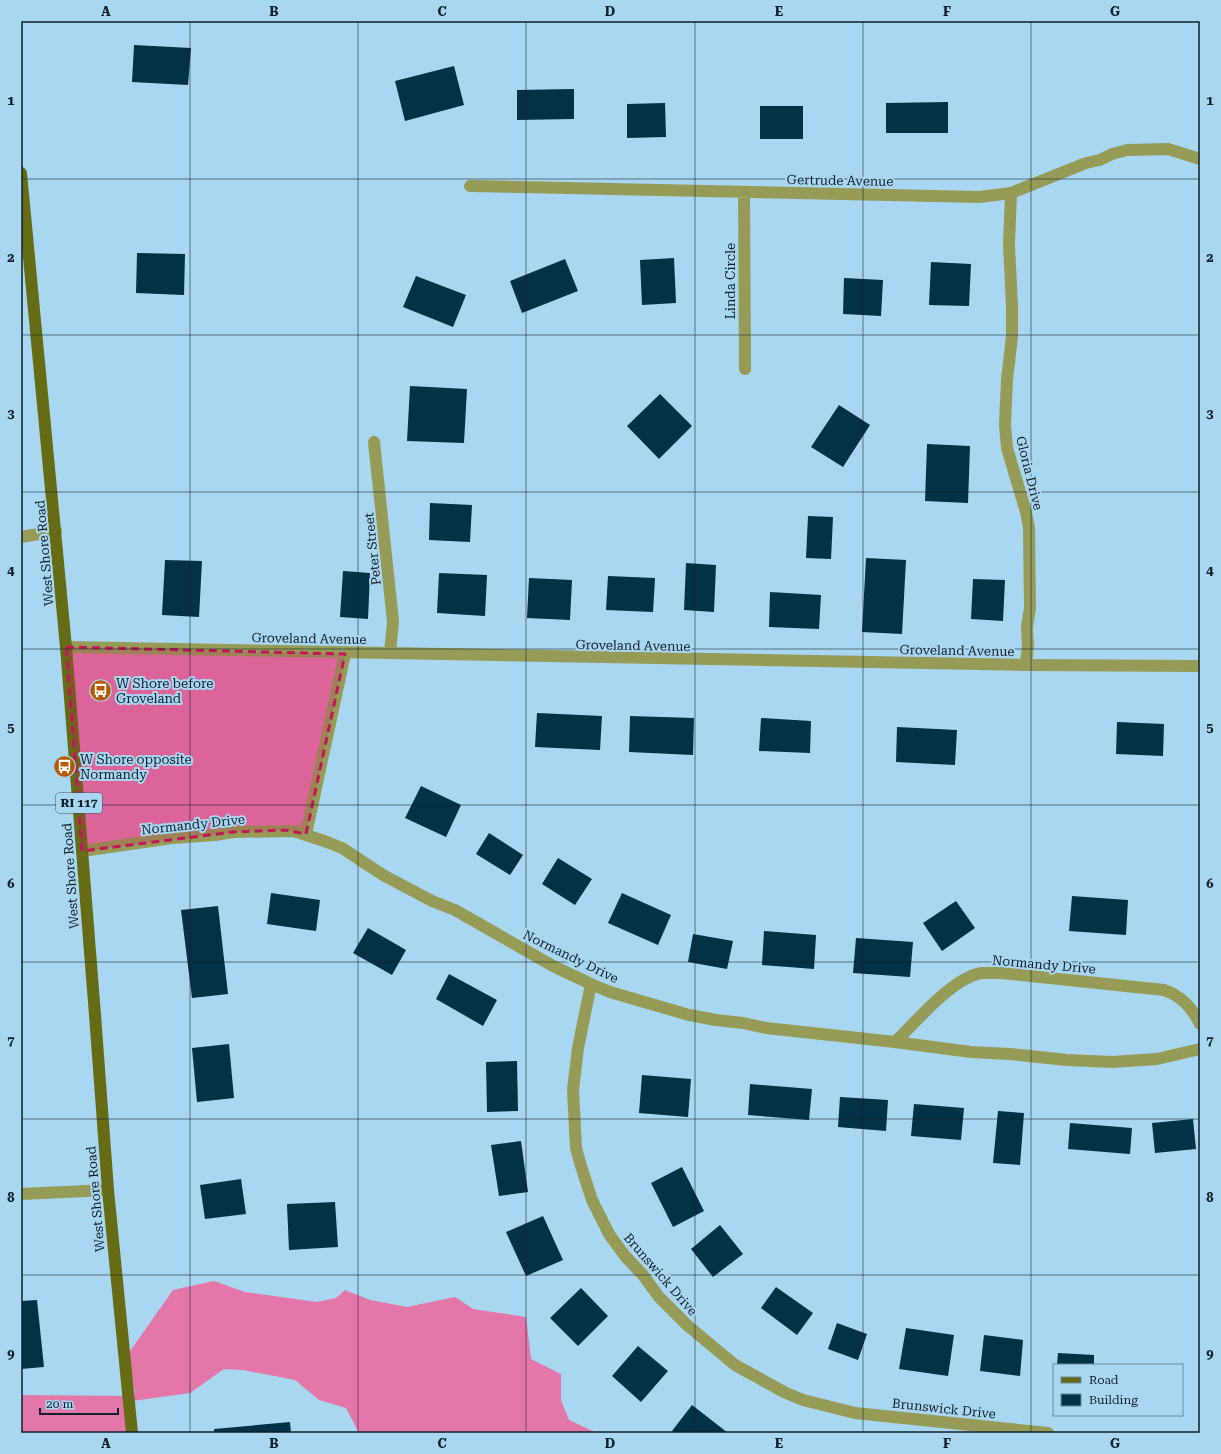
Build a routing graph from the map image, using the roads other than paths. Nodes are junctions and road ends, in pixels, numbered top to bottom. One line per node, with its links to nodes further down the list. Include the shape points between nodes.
1 (1200, 159): 5 (street, Gertrude Avenue, via 1168,149 1127,150 1086,163)
2 (21, 173): 8 (main road, West Shore Road / RI 117)
3 (470, 186): 4 (street, Gertrude Avenue)
4 (744, 192): 5 (street, Gertrude Avenue, via 979,197); 6 (street, Linda Circle)
5 (1011, 193): 13 (street, Gloria Drive, via 1009,245 1012,336 1006,380 1005,425 1007,448 1029,528 1030,608)
6 (745, 369)
7 (374, 442): 11 (street, Peter Street, via 393,621)
8 (56, 531): 9 (street); 10 (main road, West Shore Road / RI 117)
9 (21, 537)
10 (66, 647): 12 (street, Groveland Avenue); 16 (main road, West Shore Road / RI 117)
11 (390, 653): 12 (street, Groveland Avenue); 13 (street, Groveland Avenue)
12 (345, 654): 15 (street)
13 (1026, 665): 14 (street, Groveland Avenue)
14 (1200, 666)
15 (306, 834): 16 (street, Normandy Drive, via 284,830 233,832); 17 (street, Normandy Drive, via 342,848 383,875 455,910 553,966)
16 (82, 851): 21 (main road, West Shore Road / RI 117)
17 (591, 984): 19 (street, Normandy Drive, via 631,999 709,1019); 24 (street, Brunswick Drive, via 578,1048 573,1090 576,1148 581,1166 592,1200 609,1234 659,1297 687,1325 735,1365 803,1400 855,1413)
18 (1200, 1024): 19 (street, Normandy Drive, via 1184,1000 1164,990 983,973 960,981)
19 (895, 1042): 20 (street, Normandy Drive, via 971,1052 1112,1062 1157,1059)
20 (1200, 1049)
21 (108, 1190): 22 (street); 23 (main road, West Shore Road / RI 117)
22 (21, 1194)
23 (132, 1433)
24 (1048, 1433)

